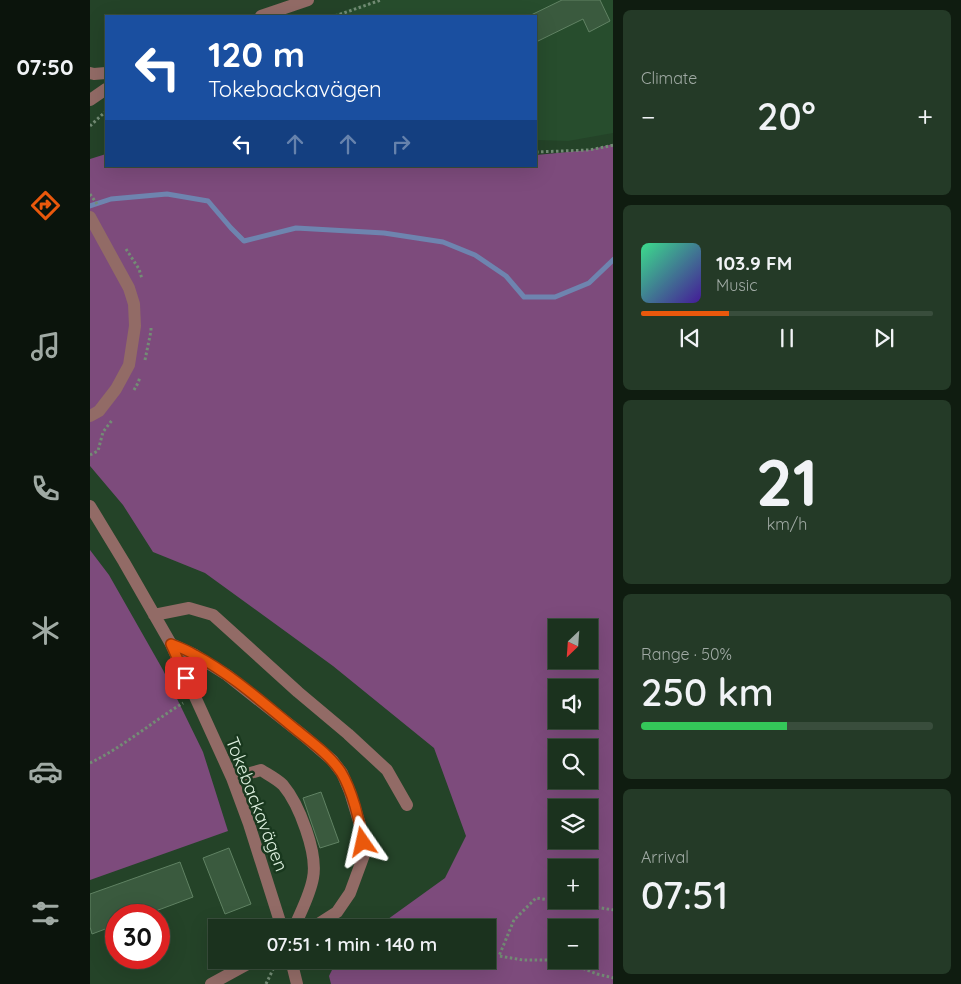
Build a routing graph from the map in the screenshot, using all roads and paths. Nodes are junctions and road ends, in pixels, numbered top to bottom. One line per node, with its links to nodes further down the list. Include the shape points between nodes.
1 (308, 0): 3 (street)
2 (381, 0): 4 (path)
3 (264, 15)
4 (338, 15)
5 (90, 73): 6 (street)
6 (105, 73)
7 (105, 90): 8 (street)
8 (90, 100)
9 (105, 112): 10 (path)
10 (90, 126)
11 (613, 144): 12 (path, via 590,150)
12 (537, 152)
13 (90, 217): 14 (street, via 129,288 135,326 129,364 116,389 99,411)
14 (90, 416)
15 (90, 506): 16 (street, Tokebackavägen)
16 (154, 615): 17 (street, Tokebackavägen); 21 (street, via 188,608 213,615 386,770)
17 (171, 644): 18 (street, Tokebackavägen); 25 (street, via 227,675 325,754 342,773 361,828 364,856 350,893 338,912)
18 (194, 696): 19 (path); 20 (street, Tokebackavägen)
19 (90, 762)
20 (232, 778): 23 (street, Tokebackavägen); 24 (street, via 261,770 282,784 300,813 313,855 314,875)
21 (407, 805)
22 (613, 910): 29 (path, via 536,898 514,920 499,956 562,960)
23 (279, 919)
24 (298, 919)
25 (327, 919)
26 (238, 969): 30 (street)
27 (274, 969): 31 (path)
28 (294, 969): 32 (street)
29 (613, 978)
30 (211, 984)
31 (266, 984)
32 (298, 984)

